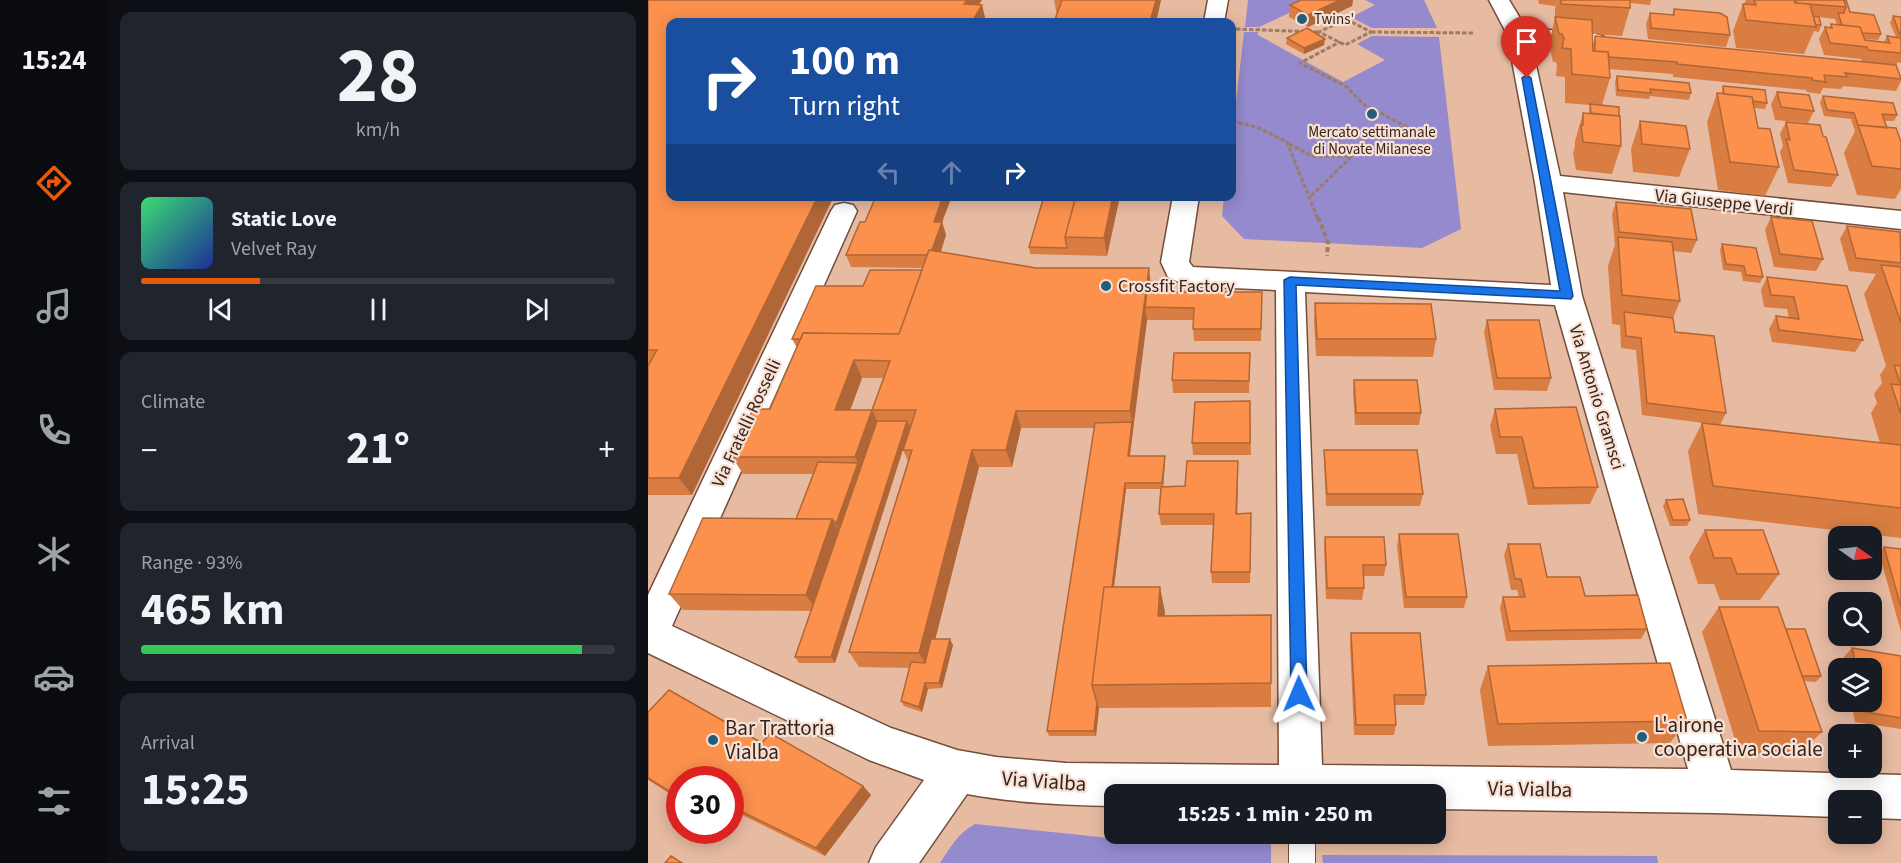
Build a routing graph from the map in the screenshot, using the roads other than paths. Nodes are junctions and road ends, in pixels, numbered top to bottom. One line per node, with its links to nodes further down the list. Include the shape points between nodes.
1 (1218, 0): 3 (street)
2 (1499, 0): 4 (street, Via Antonio Gramsci)
3 (1215, 18)
4 (1518, 34): 5 (street); 6 (street, Via Antonio Gramsci)
5 (1618, 44)
6 (1548, 183): 9 (street, Via Giuseppe Verdi); 11 (street, Via Antonio Gramsci)
7 (1185, 201): 10 (street, via 1175,261 1178,270 1187,276)
8 (844, 211): 12 (street, Via Fratelli Rosselli)
9 (1901, 220)
10 (1307, 281): 11 (street); 14 (street)
11 (1567, 296): 17 (street, Via Antonio Gramsci)
12 (648, 634): 13 (street, Via Vialba, via 884,746)
13 (957, 771): 15 (street, Via Vialba, via 996,778); 20 (street)
14 (1301, 784)
15 (1104, 785)
16 (1446, 791): 17 (street, Via Vialba)
17 (1714, 791): 18 (street, Via Vialba)
18 (1901, 797)
19 (1302, 844): 21 (lane)
20 (892, 863)
21 (1302, 863)

